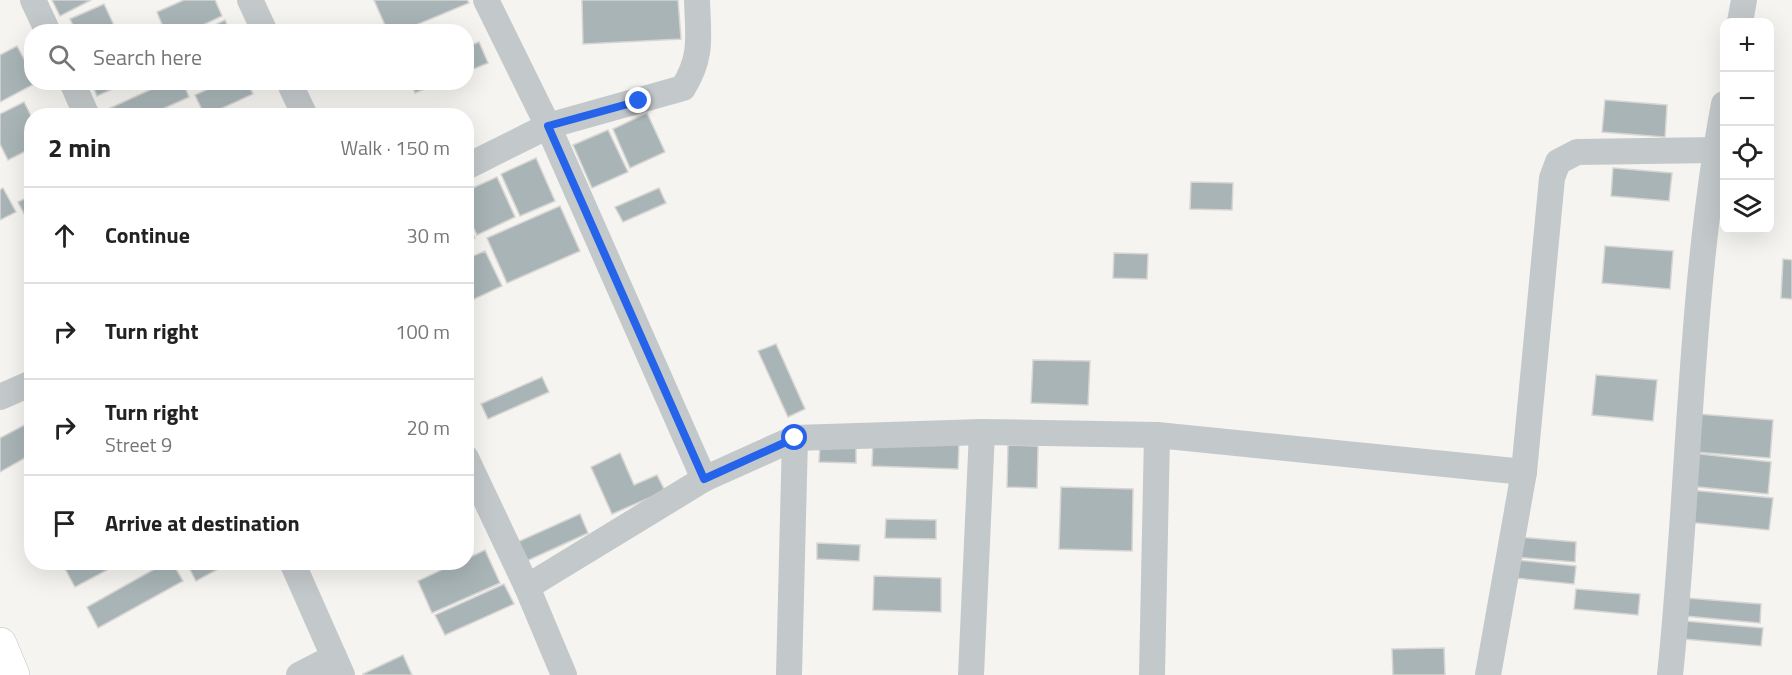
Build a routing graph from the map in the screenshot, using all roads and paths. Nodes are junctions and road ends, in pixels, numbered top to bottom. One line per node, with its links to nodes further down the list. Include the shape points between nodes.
1 (33, 0): 7 (street)
2 (250, 0): 8 (street)
3 (486, 0): 13 (street)
4 (697, 0): 13 (street, via 699,39 695,69 683,87)
5 (1744, 0): 6 (street)
6 (1741, 18)
7 (44, 24)
8 (261, 24)
9 (76, 90): 11 (street)
10 (293, 90): 12 (street)
11 (83, 108)
12 (301, 108)
13 (548, 126): 16 (street); 24 (street)
14 (1721, 126): 15 (street)
15 (1716, 150): 22 (street, via 1577,152 1558,162 1551,178); 36 (street, via 1697,301)
16 (474, 162)
17 (24, 386): 18 (street)
18 (0, 397)
19 (982, 432): 20 (street); 21 (street); 33 (street)
20 (1157, 435): 22 (street); 34 (street)
21 (795, 438): 24 (street); 32 (street)
22 (1524, 472): 35 (street)
23 (474, 475): 26 (street)
24 (704, 479): 26 (street)
25 (296, 570): 28 (street)
26 (527, 588): 31 (street)
27 (0, 644): 29 (main road)
28 (338, 666): 30 (street)
29 (13, 675)
30 (299, 675)
31 (564, 675)
32 (789, 675)
33 (971, 675)
34 (1152, 675)
35 (1488, 675)
36 (1670, 675)

